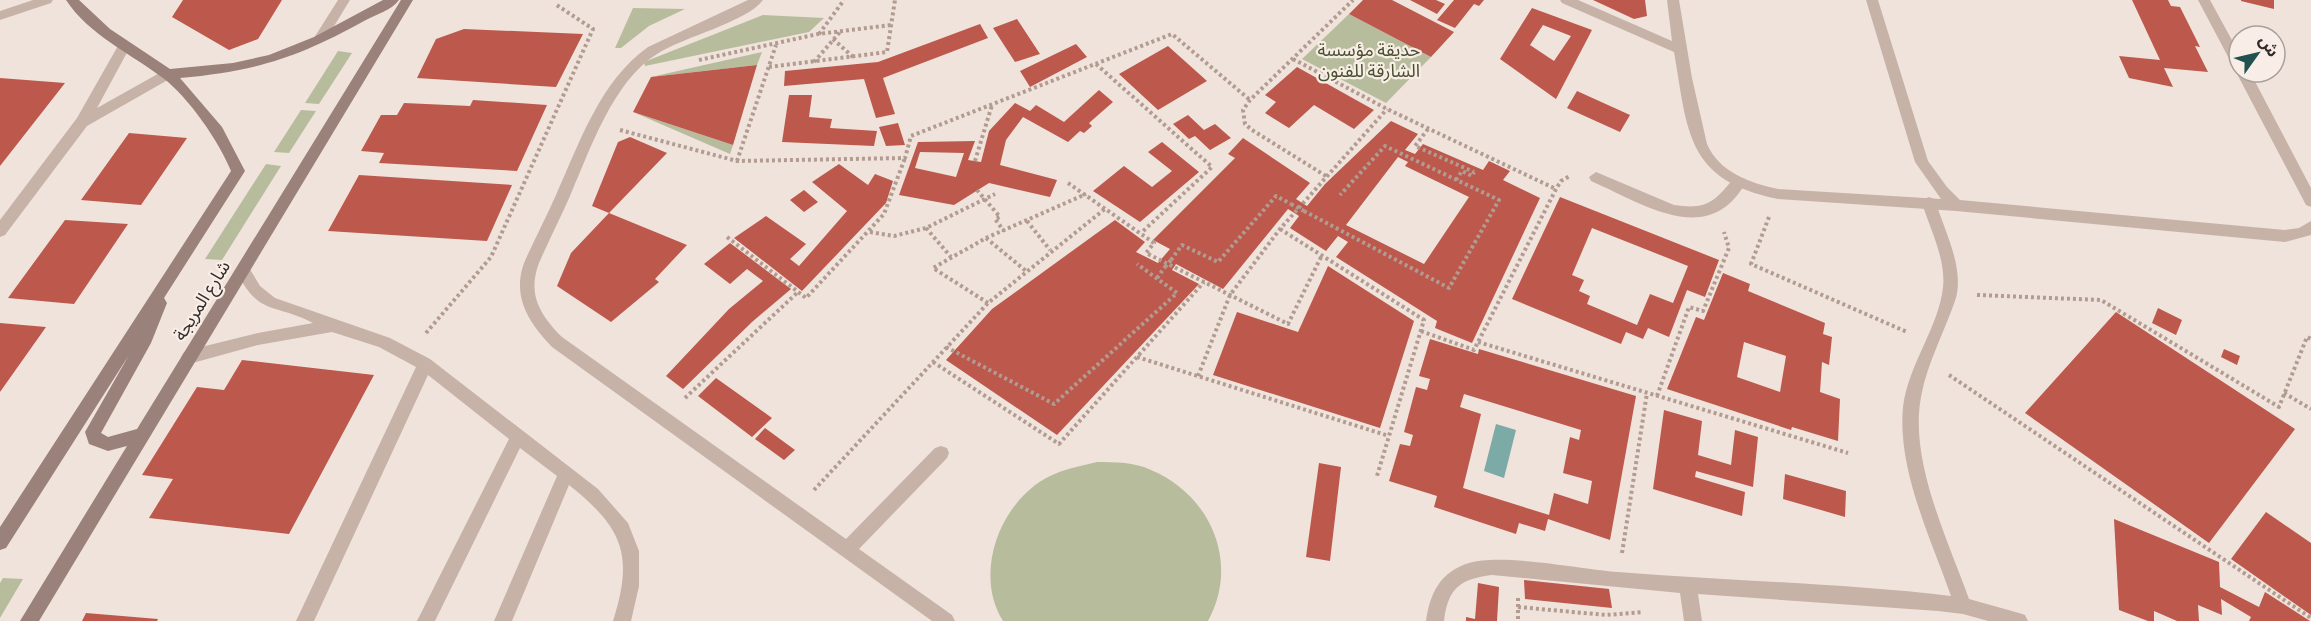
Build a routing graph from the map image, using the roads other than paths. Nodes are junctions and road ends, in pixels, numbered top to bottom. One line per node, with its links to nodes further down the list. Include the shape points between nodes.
1 (47, 0): 11 (street)
2 (72, 0): 14 (main road, via 85,16)
3 (344, 0): 12 (street)
4 (393, 0): 12 (main road)
5 (407, 0): 26 (main road, شارع المريجة)
6 (757, 0): 36 (street, via 729,17 651,51 625,75 596,123 532,265 526,281 528,305 557,342)
7 (1566, 0): 15 (street)
8 (1673, 0): 15 (street)
9 (1872, 0): 23 (street, via 1922,162)
10 (2204, 0): 13 (street)
11 (0, 16)
12 (320, 38): 16 (main road, via 249,65)
13 (2227, 43)
14 (124, 47): 16 (main road); 18 (street)
15 (1678, 49): 20 (street, via 1698,141 1720,171)
16 (168, 74): 18 (street); 27 (main road, via 223,136 238,171)
17 (2249, 84): 21 (street)
18 (82, 122): 25 (street)
19 (1596, 177): 20 (street, via 1672,210 1698,213 1719,207)
20 (1739, 183): 22 (street, via 1778,194)
21 (2311, 201)
22 (1929, 203): 23 (street); 38 (street, via 1949,270 1950,294 1919,374 1911,409 1912,449)
23 (1956, 205): 24 (street, via 2285,236 2303,233)
24 (2311, 226)
25 (0, 231)
26 (243, 270): 28 (street, via 255,293 267,301); 29 (main road, شارع المريجة)
27 (163, 288): 31 (main road, via 146,338 93,432 95,439 108,444); 35 (main road)
28 (332, 326): 29 (street); 30 (street, via 371,338)
29 (189, 357): 31 (main road, شارع المريجة)
30 (425, 364): 32 (street); 40 (street)
31 (141, 435): 39 (main road, شارع المريجة)
32 (518, 436): 34 (street); 41 (street)
33 (942, 453): 36 (street)
34 (566, 474): 42 (street); 43 (street, via 612,513 623,529 632,569)
35 (0, 542)
36 (848, 550): 44 (street)
37 (1688, 586): 38 (street); 45 (street, via 1474,568 1458,574 1446,585 1438,600); 46 (street)
38 (1963, 606): 47 (street)
39 (29, 621)
40 (305, 621)
41 (426, 621)
42 (503, 621)
43 (622, 621)
44 (946, 621)
45 (1435, 621)
46 (1693, 621)
47 (2019, 621)

